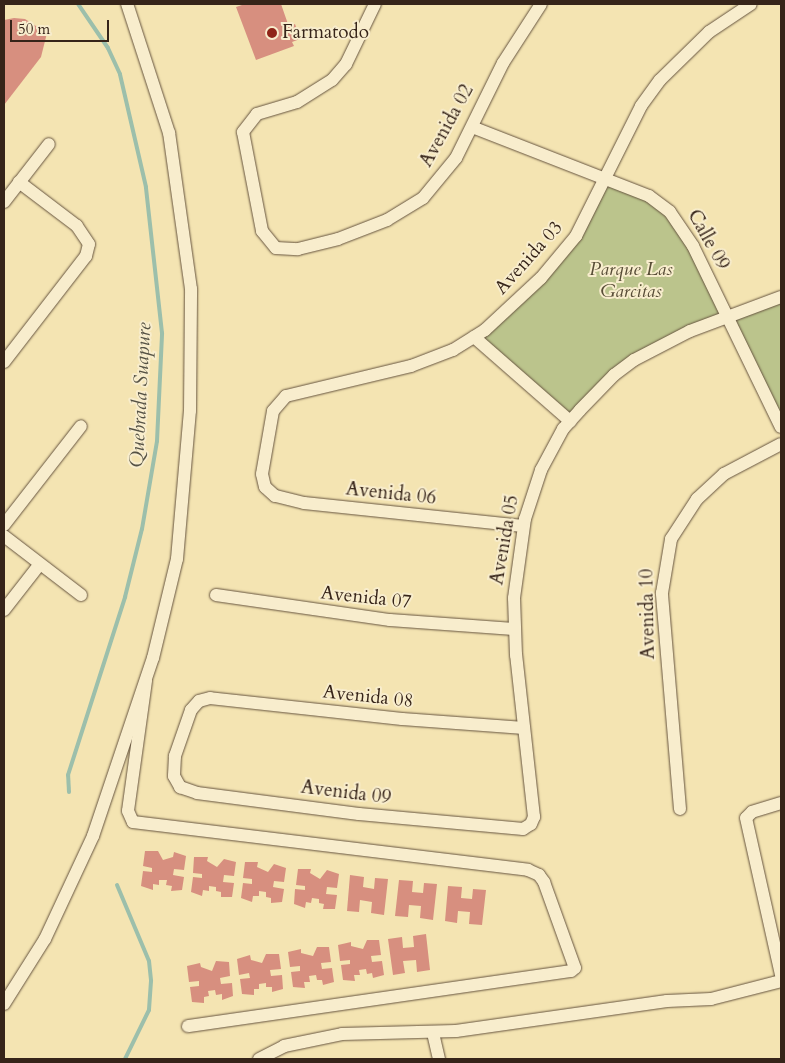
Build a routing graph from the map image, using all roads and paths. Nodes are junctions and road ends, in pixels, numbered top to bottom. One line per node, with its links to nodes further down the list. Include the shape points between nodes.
1 (127, 4): 27 (street, via 169,133 184,226 192,326 190,411 177,560)
2 (374, 4): 5 (street, Avenida 02, via 340,72 309,96 257,114 246,126 243,139 262,231 269,242 276,248 298,249 362,230 403,212 423,198 446,173)
3 (541, 4): 5 (street, Avenida 02, via 503,63)
4 (751, 4): 7 (street, Avenida 03, via 709,32 660,80 641,106)
5 (472, 127): 7 (street, Calle 09)
6 (49, 144): 8 (street)
7 (605, 178): 11 (street, Calle 09, via 649,196 670,212 693,246); 12 (street, Avenida 03, via 567,249 524,294)
8 (19, 182): 9 (street); 13 (street, via 77,226 90,244 86,256)
9 (4, 202)
10 (781, 297): 11 (street, Avenida 05)
11 (727, 316): 14 (street, Avenida 05, via 671,339 634,360 614,375); 16 (street, Calle 09)
12 (474, 337): 14 (street); 18 (street, Avenida 03, via 452,350 404,368 286,396 273,411)
13 (4, 362)
14 (570, 421): 20 (street, Avenida 05, via 541,470)
15 (82, 426): 19 (street)
16 (781, 427)
17 (781, 444): 31 (street, Avenida 10, via 737,466 696,499 676,527 669,546 663,577 663,609)
18 (262, 481): 20 (street, Avenida 06, via 270,492 285,501)
19 (4, 525)
20 (523, 526): 26 (street, Avenida 05, via 516,572)
21 (4, 536): 22 (street)
22 (40, 564): 23 (street); 25 (street)
23 (81, 595)
24 (216, 595): 26 (street, Avenida 07, via 390,620)
25 (4, 610)
26 (514, 629): 28 (street, Avenida 05)
27 (146, 681): 35 (street, via 81,863 45,938); 36 (street, via 128,811 133,822 528,870 539,875 544,882 575,968)
28 (524, 728): 29 (street, Avenida 08, via 402,720 210,698 199,701 191,710 175,756); 32 (street, Avenida 05, via 534,817 531,824)
29 (174, 776): 32 (street, Avenida 09, via 180,787 197,793 359,814)
30 (781, 803): 33 (street, via 752,812 746,818)
31 (680, 809)
32 (523, 829)
33 (781, 975)
34 (781, 982): 37 (street, via 712,999 667,1001)
35 (4, 1004)
36 (188, 1026)
37 (434, 1033): 38 (street, via 342,1034 284,1046); 39 (street)
38 (259, 1059)
39 (440, 1059)

